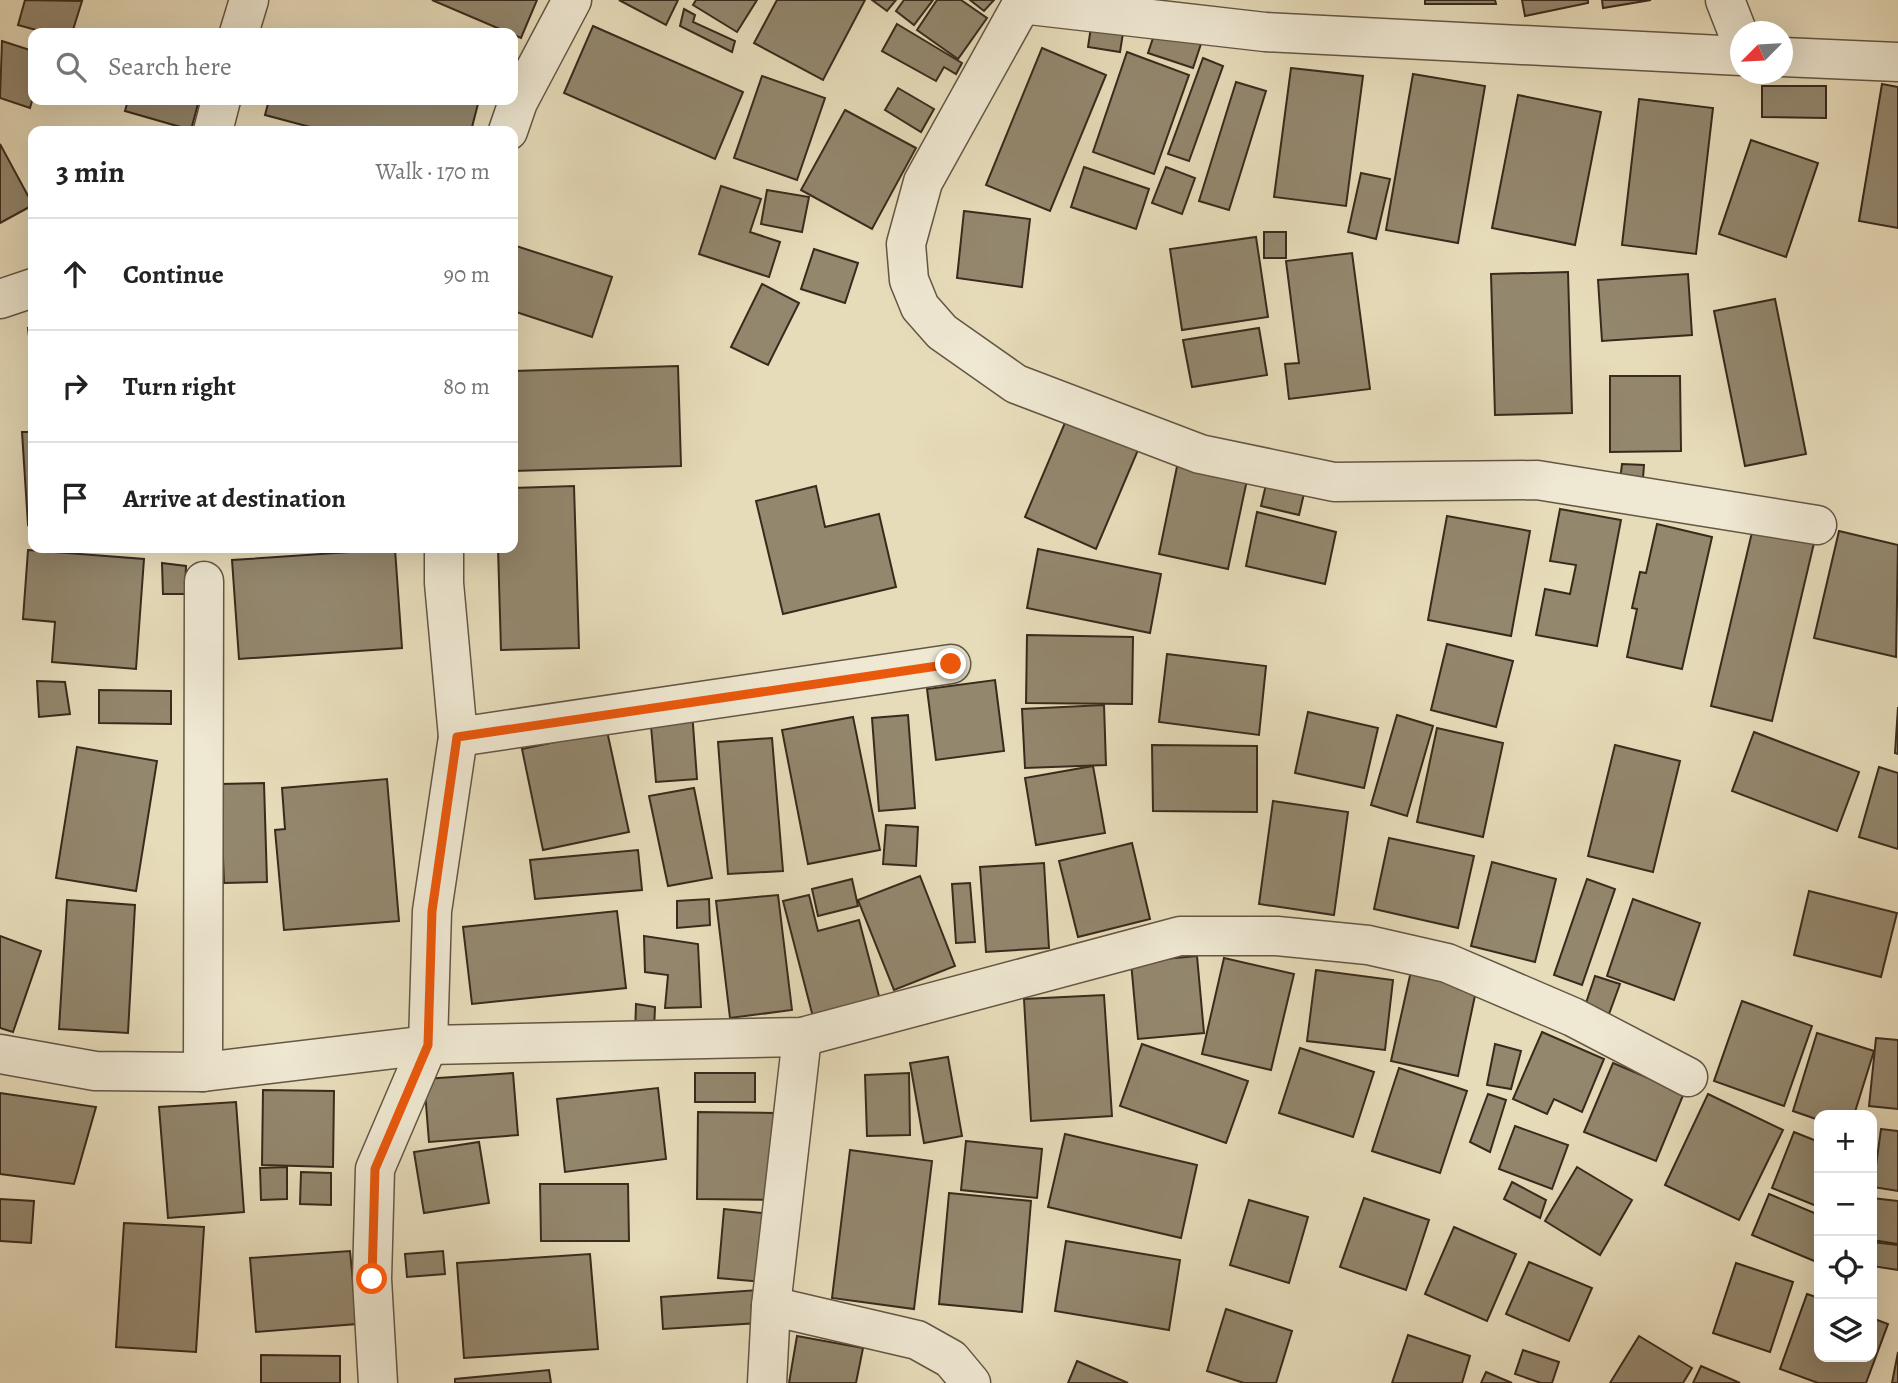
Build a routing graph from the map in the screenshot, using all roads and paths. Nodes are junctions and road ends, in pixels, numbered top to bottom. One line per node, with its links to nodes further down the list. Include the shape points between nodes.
1 (249, 0): 6 (street)
2 (572, 0): 10 (street)
3 (1725, 0): 5 (street)
4 (1022, 2): 7 (street, via 1265,32); 17 (street, via 923,182 906,244 909,280 920,307 942,332 1016,384 1200,454 1334,482 1537,480)
5 (1733, 21)
6 (241, 28)
7 (1730, 55)
8 (1793, 57): 9 (street)
9 (1898, 62)
10 (518, 102)
11 (220, 105): 13 (street)
12 (517, 105): 14 (street)
13 (214, 126)
14 (510, 126)
15 (28, 290): 16 (street)
16 (0, 299)
17 (1817, 525)
18 (444, 553): 21 (street)
19 (204, 581): 25 (street)
20 (951, 664): 21 (street)
21 (457, 737): 23 (street, via 432,911)
22 (802, 1037): 23 (street); 26 (street, via 1180,936 1277,936 1368,945 1447,963 1573,1017); 27 (street)
23 (428, 1045): 25 (street); 28 (street, via 375,1169 372,1279)
24 (0, 1054): 25 (street, via 95,1071)
25 (203, 1072)
26 (1688, 1077)
27 (771, 1306): 29 (street); 30 (street, via 918,1340 951,1359)
28 (378, 1383)
29 (767, 1383)
30 (971, 1383)

